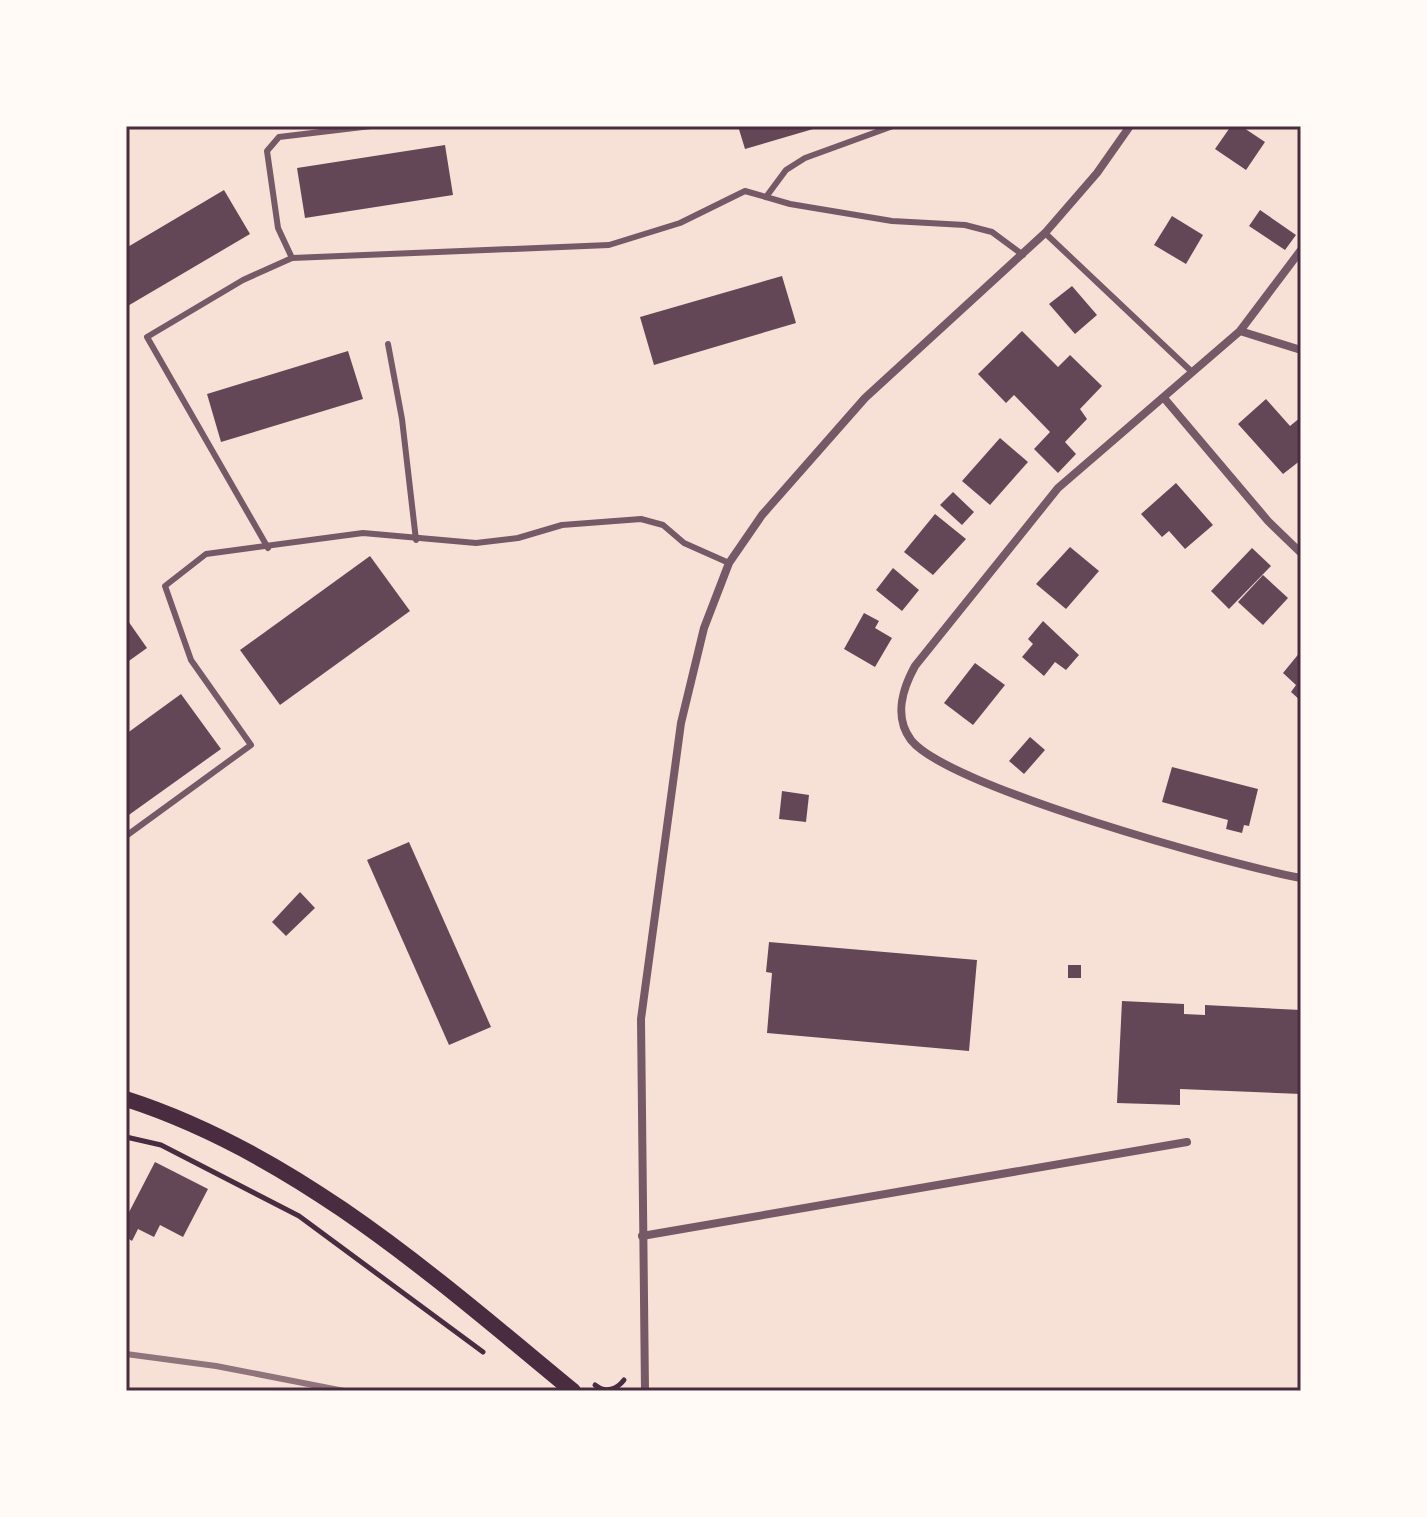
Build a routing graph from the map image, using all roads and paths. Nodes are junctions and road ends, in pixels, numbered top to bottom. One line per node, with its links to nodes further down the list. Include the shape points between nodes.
1 (371, 126): 8 (lane, via 279,137 267,151 278,228)
2 (893, 126): 4 (lane, via 805,158 786,170)
3 (1130, 126): 5 (street)
4 (766, 197): 7 (lane, via 892,221 965,225 992,232); 8 (lane, via 745,191 680,223 609,245)
5 (1045, 233): 7 (street); 12 (lane)
6 (1301, 250): 9 (street)
7 (1023, 255): 17 (street, via 865,398 762,515)
8 (292, 258): 15 (lane, via 243,280 147,337)
9 (1240, 331): 11 (street); 12 (street)
10 (388, 344): 14 (lane)
11 (1301, 350)
12 (1191, 371): 13 (street)
13 (1164, 398): 16 (street); 19 (street, via 1048,500 915,666 902,690 902,716 910,738 927,755 981,781 1130,833)
14 (416, 540): 15 (lane, via 363,533); 17 (lane, via 476,543 562,525 641,519 663,525 684,543)
15 (268, 548): 18 (lane, via 206,554 165,586 191,660 251,745)
16 (1301, 553)
17 (729, 563): 23 (street, via 704,628 681,723 643,1004)
18 (126, 836)
19 (1301, 878)
20 (126, 1099): 25 (main road, via 211,1133 306,1187 413,1262)
21 (126, 1137): 24 (path, via 161,1145 299,1216)
22 (1187, 1142): 23 (street)
23 (642, 1236): 26 (street)
24 (486, 1354)
25 (573, 1391)
26 (645, 1391)

